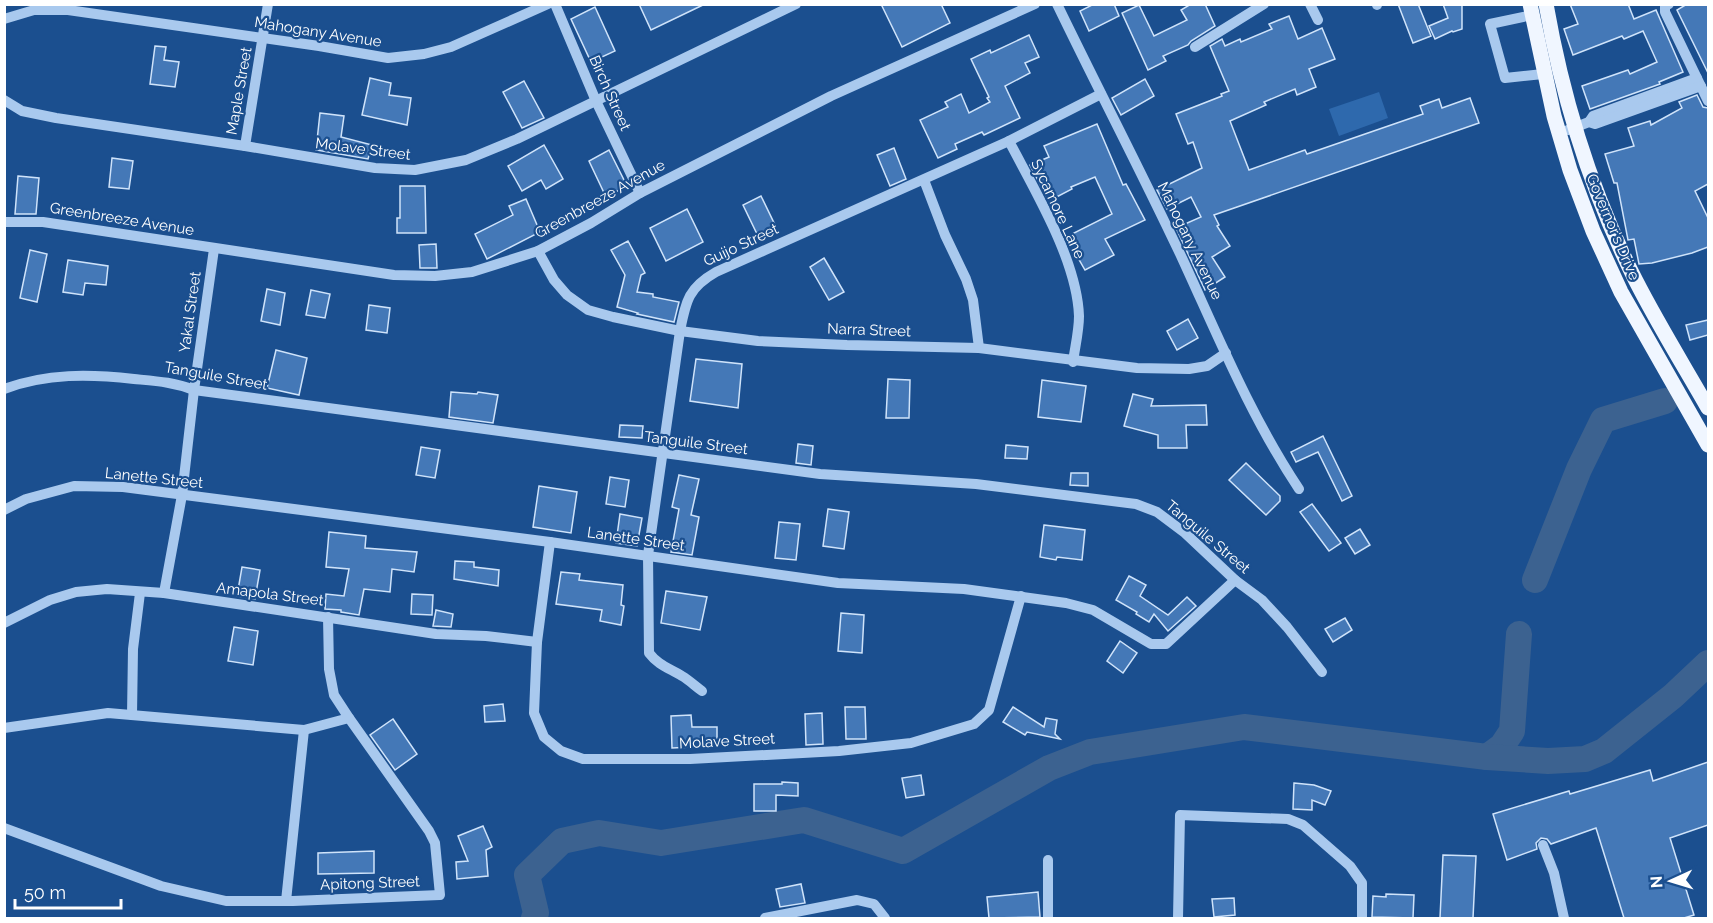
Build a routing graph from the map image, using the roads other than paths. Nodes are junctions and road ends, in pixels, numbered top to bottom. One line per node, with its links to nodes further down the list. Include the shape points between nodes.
1 (268, 4): 14 (street, Maple Street)
2 (548, 4): 14 (street, Mahogany Avenue, via 451,47 424,54 388,58)
3 (555, 4): 21 (street, Birch Street)
4 (796, 4): 21 (street, Molave Street)
5 (1035, 4): 27 (street, Greenbreeze Avenue, via 831,96)
6 (1057, 4): 18 (street, Mahogany Avenue)
7 (1264, 4): 15 (street)
8 (1310, 4): 13 (street)
9 (1546, 4): 22 (main road, Governor's Drive, via 1554,52)
10 (1669, 4): 17 (street, via 1665,12)
11 (1531, 10): 16 (main road, Governor's Drive); 16 (street, via 1490,24 1505,78)
12 (4, 19): 14 (street, Mahogany Avenue, via 34,10 68,10)
13 (1318, 20)
14 (263, 39): 25 (street, Maple Street)
15 (1195, 46)
16 (1543, 74): 23 (main road, Governor's Drive)
17 (1699, 82): 20 (street); 22 (street, via 1593,116)
18 (1101, 94): 24 (street, Guijo Street); 33 (street, Mahogany Avenue)
19 (4, 100): 25 (street, Molave Street, via 22,111 56,118)
20 (1708, 100)
21 (596, 101): 25 (street, Molave Street, via 466,160 415,170 375,168); 27 (street, Birch Street)
22 (1582, 125): 23 (street); 37 (main road, Governor's Drive, via 1597,192 1624,257)
23 (1558, 133): 38 (main road, Governor's Drive, via 1580,199 1612,274)
24 (1009, 141): 26 (street, Guijo Street); 34 (street, Sycamore Lane, via 1046,212 1073,280 1079,316)
25 (245, 146)
26 (924, 180): 31 (street, Guijo Street, via 704,279 688,296); 32 (street, via 973,300)
27 (640, 193): 30 (street, Greenbreeze Avenue)
28 (4, 222): 29 (street, Greenbreeze Avenue, via 43,222)
29 (214, 249): 30 (street, Greenbreeze Avenue, via 394,275 435,276 472,272); 36 (street, Yakal Street)
30 (538, 251): 31 (street, Narra Street, via 554,280 588,310)
31 (680, 331): 32 (street, Narra Street, via 758,341); 39 (street, Guijo Street)
32 (979, 348): 34 (street, Narra Street)
33 (1226, 353): 34 (street, Narra Street, via 1207,366 1189,369); 40 (street, Mahogany Avenue, via 1277,457)
34 (1073, 362)
35 (4, 389): 36 (street, Tanguile Street, via 50,377 80,375 166,381)
36 (194, 390): 39 (street, Tanguile Street); 41 (street, Yakal Street)
37 (1708, 408)
38 (1706, 436)
39 (663, 454): 44 (street, Guijo Street); 45 (street, Tanguile Street, via 820,474 976,484 1136,504 1157,512 1185,533)
40 (1299, 489)
41 (182, 495): 42 (street, Lanette Street, via 123,487 74,486 26,499); 43 (street, Lanette Street); 47 (street, Yakal Street)
42 (4, 510)
43 (550, 542): 44 (street, Lanette Street); 51 (street, Molave Street)
44 (648, 555): 48 (street, Lanette Street, via 838,583); 53 (street, Guijo Street, via 649,653 663,667)
45 (1234, 580): 48 (street, Lanette Street, via 1166,644 1157,645 1093,610); 52 (street, Tanguile Street, via 1262,600)
46 (140, 592): 47 (street, Amapola Street); 50 (street, Amapola Street, via 76,592); 54 (street)
47 (164, 593): 49 (street, Amapola Street)
48 (1021, 596): 51 (street, Molave Street, via 988,710 974,724 911,743 839,751 690,759 583,759 561,751 544,737 534,713)
49 (328, 617): 51 (street, Amapola Street, via 436,634); 55 (street, Apitong Street, via 334,695)
50 (4, 623)
51 (537, 642)
52 (1322, 672)
53 (702, 691)
54 (132, 715): 56 (street, via 108,713); 57 (street)
55 (349, 718): 57 (street); 61 (street, Apitong Street, via 429,831 435,843 440,895)
56 (4, 728)
57 (304, 730): 61 (street)
58 (4, 828): 61 (street, Apitong Street, via 161,886 226,901)
59 (1544, 845): 67 (street)
60 (1048, 860): 64 (street)
61 (286, 901)
62 (765, 918): 63 (street, via 857,900 874,904)
63 (885, 918)
64 (1048, 918)
65 (1178, 918): 66 (street, via 1180,814 1288,819 1303,825 1350,866 1362,883)
66 (1362, 918)
67 (1564, 918)

